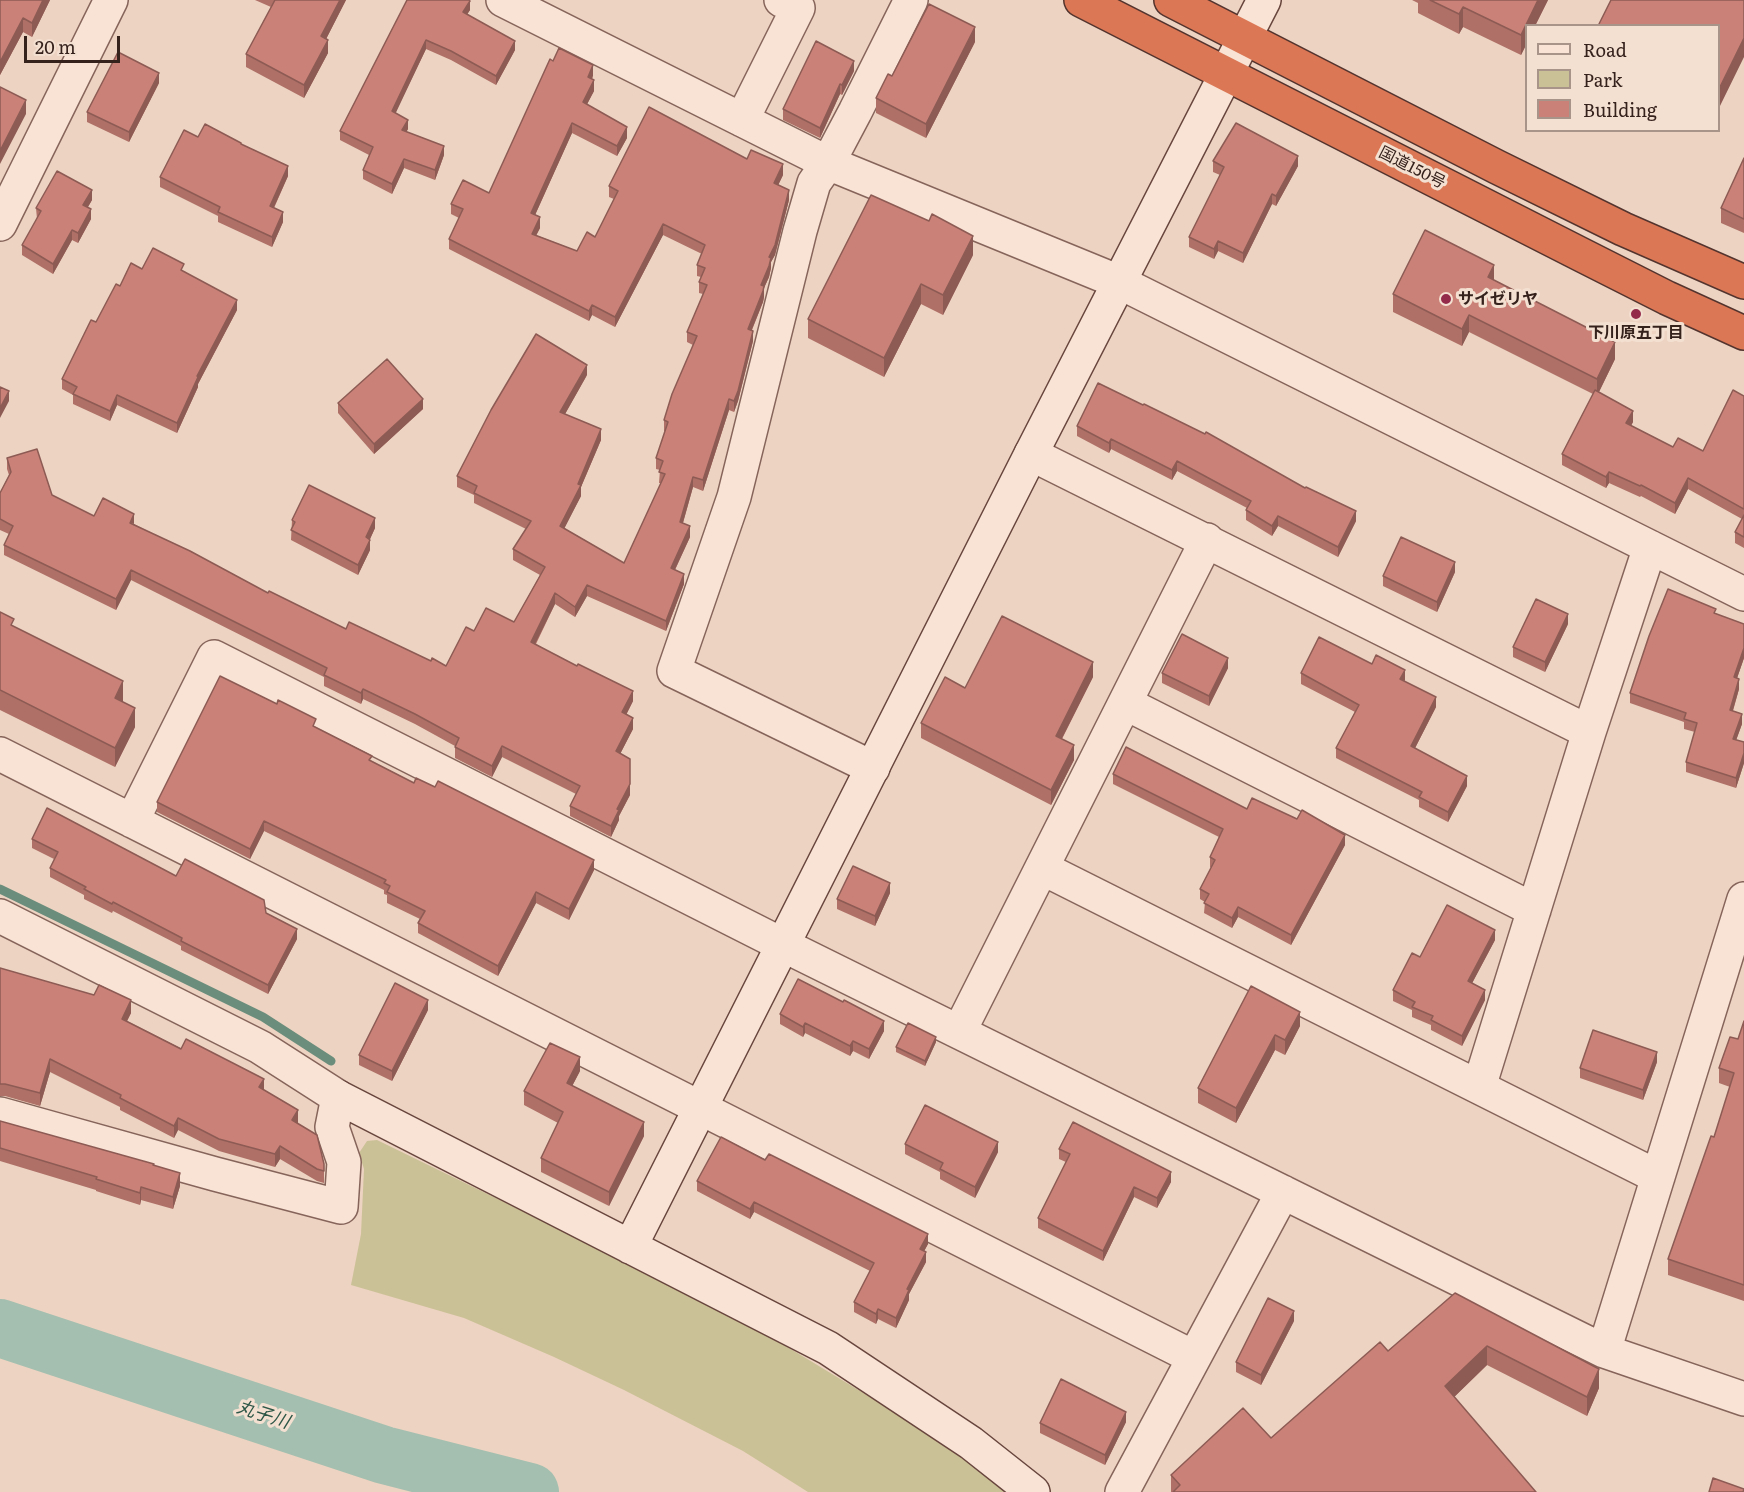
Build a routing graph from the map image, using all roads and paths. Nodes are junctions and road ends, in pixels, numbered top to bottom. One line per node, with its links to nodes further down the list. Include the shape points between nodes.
1 (111, 0): 12 (street)
2 (781, 0): 10 (street, via 798,8)
3 (911, 0): 11 (street)
4 (1081, 0): 9 (highway, 国道150号)
5 (1171, 0): 8 (highway)
6 (1264, 0): 8 (street)
7 (516, 3): 10 (street)
8 (1245, 38): 9 (street); 14 (highway, via 1623,229)
9 (1226, 73): 13 (street); 15 (highway, 国道150号)
10 (742, 120): 11 (street)
11 (828, 163): 13 (street); 23 (street, via 814,183 734,497 674,671)
12 (0, 224)
13 (1119, 282): 16 (street); 18 (street)
14 (1744, 282)
15 (1744, 333)
16 (1031, 454): 17 (street); 23 (street)
17 (1207, 540): 20 (street); 21 (street)
18 (1650, 547): 19 (street); 21 (street)
19 (1744, 594)
20 (1125, 703): 25 (street); 27 (street)
21 (1588, 732): 27 (street)
22 (0, 754): 24 (street)
23 (873, 768): 29 (street)
24 (132, 821): 29 (street, via 214,657); 33 (street)
25 (1042, 868): 30 (street); 31 (street)
26 (1744, 899): 35 (street)
27 (1534, 910): 31 (street)
28 (0, 916): 32 (street, via 260,1047)
29 (783, 945): 30 (street); 33 (street)
30 (959, 1032): 36 (street)
31 (1479, 1088): 35 (street)
32 (338, 1097): 34 (street, via 332,1127 344,1162 341,1207); 37 (street)
33 (700, 1108): 37 (street); 39 (street)
34 (0, 1114)
35 (1658, 1177): 38 (street)
36 (1282, 1192): 38 (street); 39 (street)
37 (630, 1247): 41 (street, via 828,1348 971,1443)
38 (1604, 1351): 40 (street)
39 (1193, 1358): 42 (street)
40 (1744, 1399)
41 (1034, 1492)
42 (1122, 1492)

